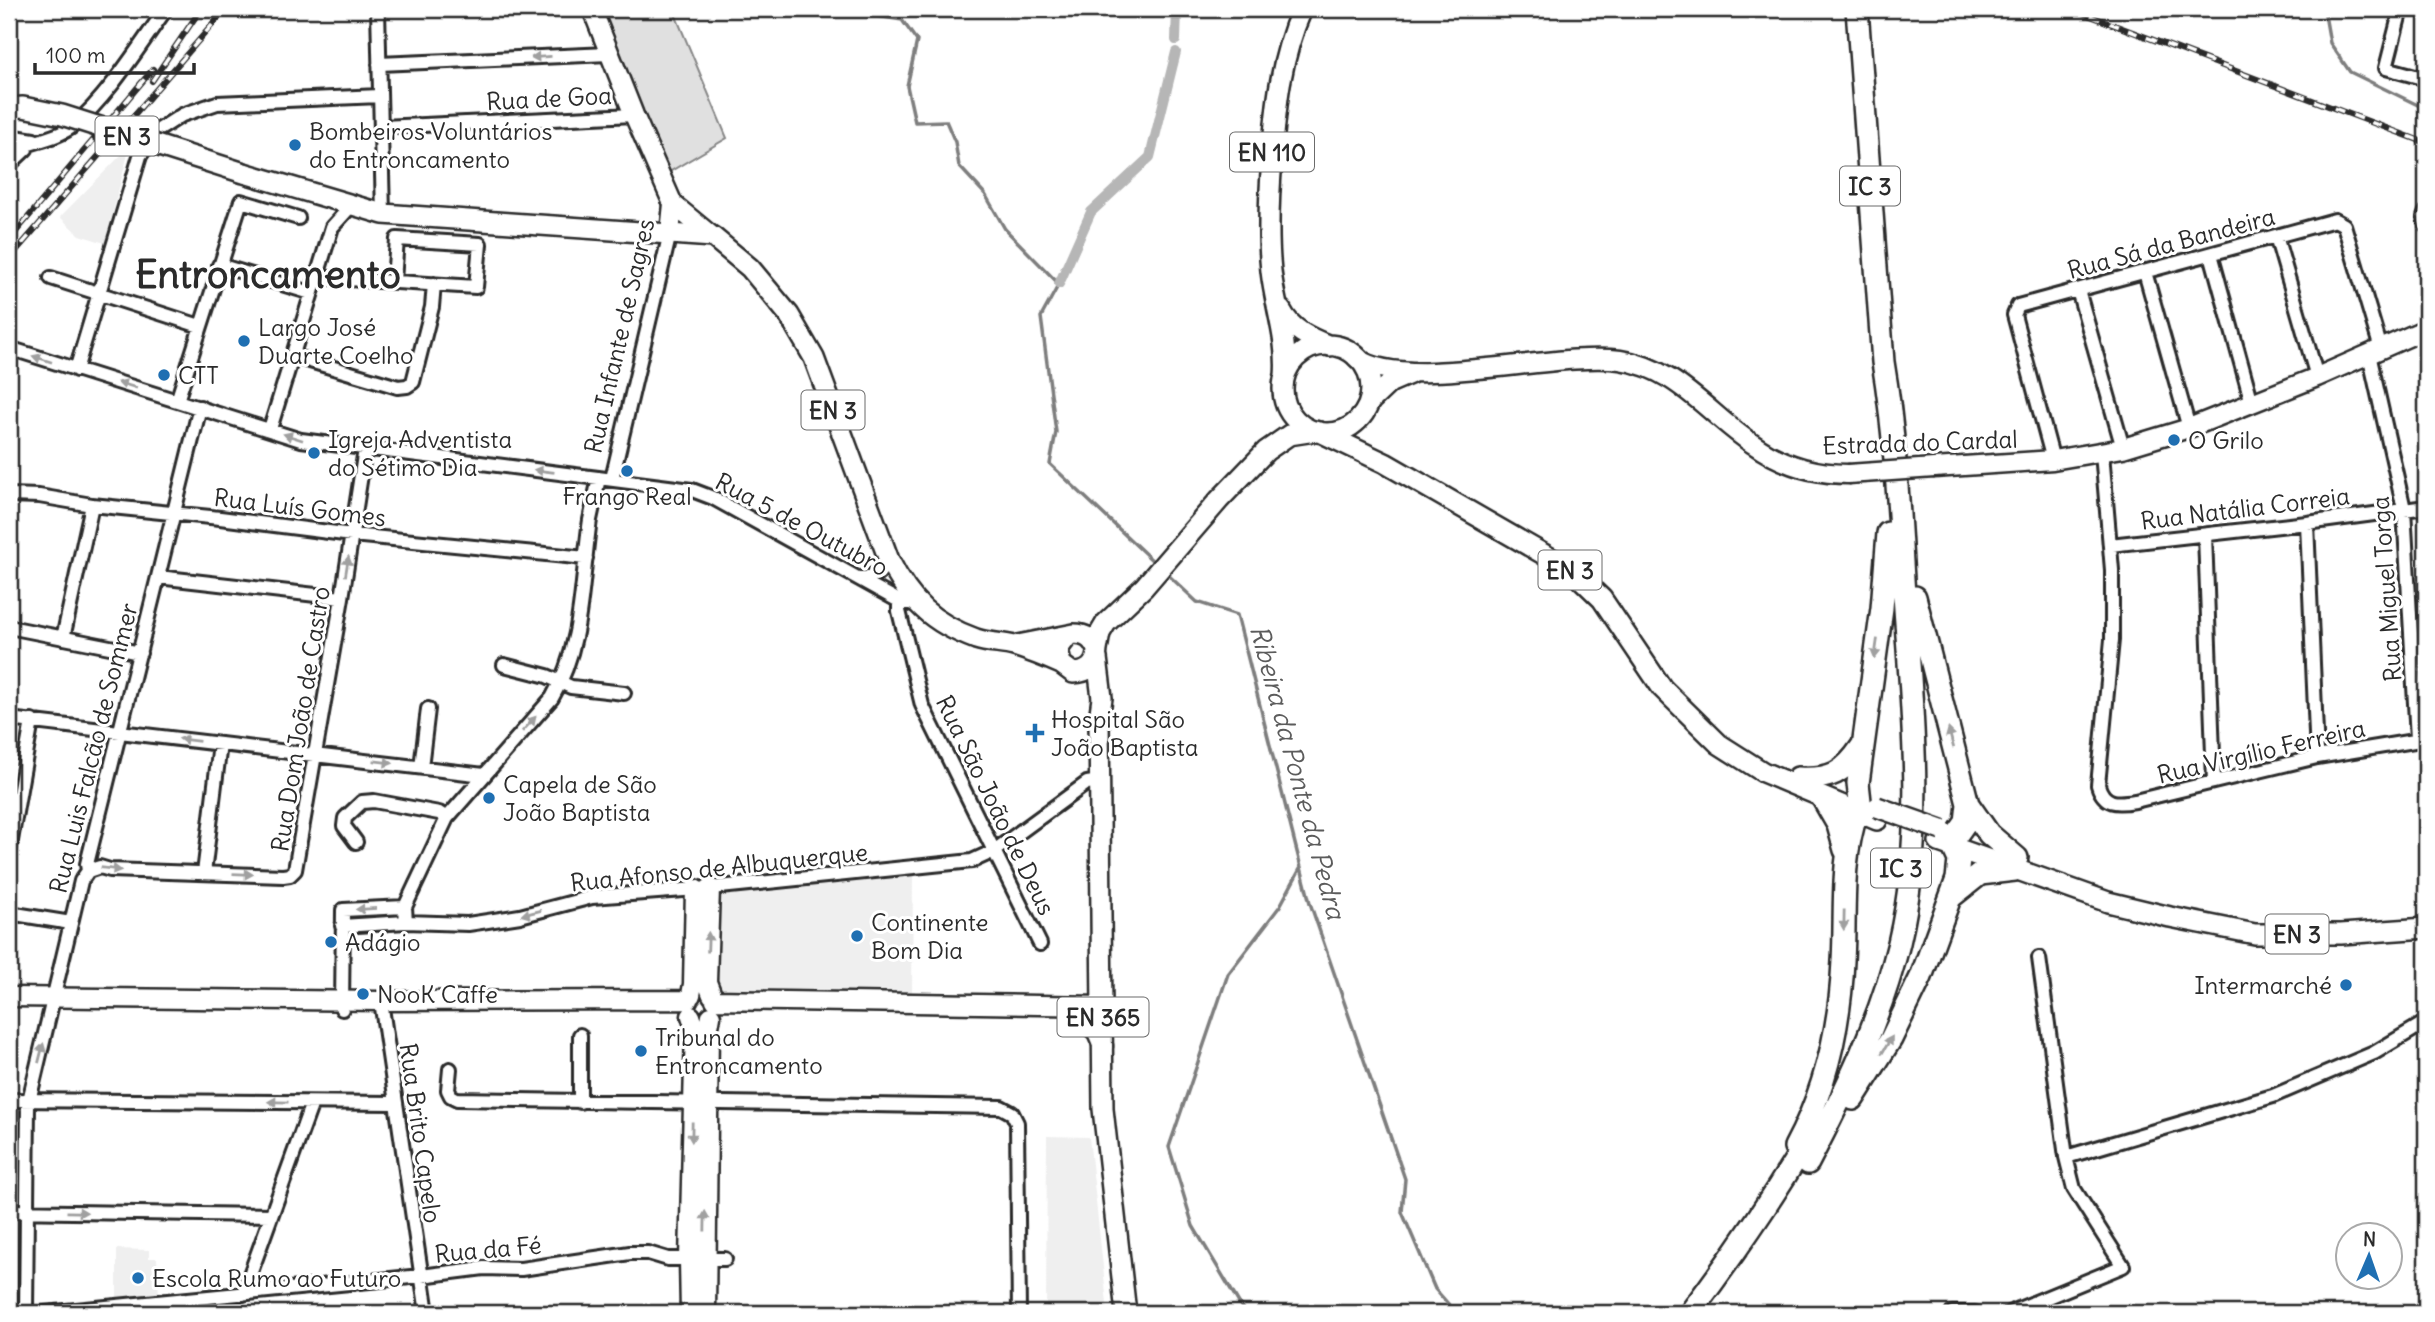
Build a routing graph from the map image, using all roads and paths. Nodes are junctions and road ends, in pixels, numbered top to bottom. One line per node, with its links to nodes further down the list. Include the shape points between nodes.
1 (166, 9): 15 (street, via 101,96 73,125)
2 (379, 9): 8 (street)
3 (592, 9): 7 (street, Rua Infante de Sagres)
4 (1302, 9): 39 (main road, EN 110, via 1284,58 1275,113 1268,220)
5 (1857, 9): 74 (highway, IC 3, via 1889,399)
6 (2401, 9): 9 (street, via 2386,68)
7 (609, 54): 8 (street, one-way to 8); 12 (street, Rua Infante de Sagres)
8 (379, 64): 10 (street)
9 (2426, 79)
10 (380, 96): 13 (street); 38 (street, via 217,103 182,115 156,131 140,156)
11 (9, 108): 18 (main road, EN 3, bridge, via 62,115)
12 (634, 114): 13 (street, Rua de Goa); 19 (street, Rua Infante de Sagres)
13 (382, 127): 22 (street)
14 (9, 136): 15 (street)
15 (37, 140): 16 (street); 17 (street)
16 (9, 152)
17 (9, 165)
18 (328, 199): 20 (main road, EN 3); 25 (street)
19 (673, 204): 26 (street, Rua Infante de Sagres); 28 (street)
20 (351, 206): 22 (main road, EN 3); 25 (street)
21 (2426, 212): 24 (street)
22 (383, 214): 26 (main road, EN 3)
23 (298, 218): 30 (street, via 241,201)
24 (2426, 226)
25 (332, 227): 32 (street)
26 (670, 233): 28 (main road, EN 3); 65 (street, Rua Infante de Sagres)
27 (2276, 236): 29 (street, Rua Sá da Bandeira); 44 (street, Rua Sá da Bandeira, via 2335,220 2344,225); 50 (street)
28 (713, 237): 77 (main road, EN 3, via 758,278 789,315 814,358)
29 (2211, 254): 31 (street, Rua Sá da Bandeira); 53 (street)
30 (219, 265): 37 (street); 40 (street)
31 (2144, 272): 36 (street, Rua Sá da Bandeira); 56 (street)
32 (317, 277): 34 (street); 37 (street)
33 (51, 278): 38 (street)
34 (394, 281): 35 (street); 35 (street, via 397,239 480,244 477,287)
35 (434, 284): 45 (street, via 413,382 407,386)
36 (2078, 290): 59 (street); 63 (street, Rua Sá da Bandeira, via 2018,306 2014,315)
37 (311, 293): 45 (street)
38 (99, 294): 40 (street); 47 (street)
39 (1276, 300): 42 (main road, via 1292,326); 49 (main road, via 1286,347)
40 (200, 326): 52 (street)
41 (2426, 329): 44 (street, Estrada do Cardal)
42 (1330, 346): 46 (main road); 49 (main road, via 1302,354)
43 (9, 348): 47 (street, Rua 5 de Outubro, one-way to 43)
44 (2375, 352): 50 (street, Estrada do Cardal); 69 (street, Rua Miguel Torga)
45 (293, 356): 57 (street)
46 (1357, 358): 48 (street, via 1388,370); 55 (main road, EN 3, via 1370,379)
47 (76, 370): 52 (street, Rua 5 de Outubro, one-way to 47)
48 (1424, 372): 55 (street, via 1390,383); 63 (street, Estrada do Cardal, bridge, via 1579,359 1636,362 1686,388 1774,457 1811,471 1848,474)
49 (1286, 376): 51 (main road, EN 3)
50 (2317, 377): 53 (street, Estrada do Cardal)
51 (1284, 396): 58 (main road, EN 3, via 1295,418); 61 (main road, EN 3, via 1279,426)
52 (177, 401): 54 (street, Rua 5 de Outubro)
53 (2252, 403): 56 (street, Estrada do Cardal)
54 (200, 407): 57 (street, Rua 5 de Outubro); 70 (street, Rua Luis Falcão de Sommer)
55 (1366, 408): 58 (main road, EN 3, via 1343,430); 64 (main road, EN 3, via 1366,439)
56 (2189, 428): 59 (street, Estrada do Cardal)
57 (270, 429): 60 (street, Rua 5 de Outubro, one-way to 57, via 301,440)
58 (1317, 432): 61 (main road, EN 3, via 1290,435); 64 (main road, EN 3)
59 (2123, 448): 62 (street, Estrada do Cardal)
60 (365, 449): 65 (street, Rua 5 de Outubro, one-way to 60); 72 (street, Rua Dom João de Castro)
61 (1266, 451): 80 (main road, EN 3)
62 (2102, 453): 63 (street, Estrada do Cardal); 75 (street)
63 (2053, 460)
64 (1385, 463): 98 (main road, EN 3, via 1583,579 1602,599 1662,688)
65 (605, 478): 76 (street, Rua Infante de Sagres, via 590,521); 79 (street, Rua 5 de Outubro, via 692,490 713,498)
66 (9, 495): 67 (street, Rua Luís Gomes)
67 (93, 505): 70 (street, Rua Luís Gomes); 85 (street)
68 (2426, 507): 69 (street, Rua Natália Correia)
69 (2404, 509): 71 (street, Rua Natália Correia); 99 (street, Rua Miguel Torga)
70 (173, 514): 72 (street, Rua Luís Gomes); 78 (street, Rua Luis Falcão de Sommer)
71 (2307, 523): 73 (street, Rua Natália Correia); 103 (street)
72 (352, 535): 76 (street, Rua Luís Gomes); 81 (street, Rua Dom João de Castro, one-way to 72)
73 (2206, 535): 75 (street, Rua Natália Correia); 108 (street)
74 (1894, 538): 101 (highway, one-way to 101); 110 (highway, one-way to 74); 152 (highway, IC 3, via 1914,750 1908,896 1875,1020); 153 (highway, IC 3, via 1905,761 1899,887 1881,972 1860,1034 1829,1102)
75 (2110, 545): 108 (street, Rua Virgílio Ferreira, via 2112,640 2098,785 2101,795 2119,804)
76 (586, 558): 91 (street, Rua Infante de Sagres, via 582,606)
77 (889, 560): 79 (street, via 879,573); 82 (main road, EN 3)
78 (158, 576): 81 (street); 87 (street, Rua Luis Falcão de Sommer)
79 (861, 580): 82 (street, Rua 5 de Outubro)
80 (1142, 584): 84 (main road, EN 3); 88 (main road, EN 3, via 1106,623)
81 (342, 598): 102 (street, Rua Dom João de Castro)
82 (908, 603): 86 (main road, EN 3, via 947,626); 115 (street, Rua São João de Deus, via 899,611 922,705)
83 (9, 627): 85 (street)
84 (1071, 635): 86 (main road, EN 3); 88 (main road, via 1089,637); 90 (main road, via 1058,649)
85 (62, 638): 87 (street)
86 (1012, 646): 90 (main road, EN 3)
87 (140, 653): 97 (street, Rua Luis Falcão de Sommer)
88 (1097, 654): 90 (main road, via 1088,670); 95 (main road, EN 365, via 1102,698)
89 (505, 665): 91 (street)
90 (1067, 668): 95 (main road, EN 365, via 1088,690)
91 (562, 681): 92 (street, via 571,687); 105 (street, one-way to 91)
92 (624, 693)
93 (428, 709): 104 (street)
94 (9, 719): 96 (street)
95 (1099, 720): 107 (main road, EN 365)
96 (32, 722): 97 (street); 116 (street)
97 (119, 732): 100 (street, one-way to 97); 119 (street, Rua Luis Falcão de Sommer)
98 (1707, 733): 106 (main road, EN 3); 109 (main road, EN 3, via 1745,762)
99 (2421, 739): 103 (street, Rua Virgílio Ferreira)
100 (220, 744): 102 (street); 120 (street)
101 (1863, 744): 106 (highway, via 1837,773); 111 (highway, via 1858,783)
102 (315, 754): 104 (street, one-way to 104); 120 (street, Rua Dom João de Castro, one-way to 102, via 293,873)
103 (2317, 757): 108 (street, Rua Virgílio Ferreira)
104 (421, 767): 105 (street)
105 (484, 775): 112 (street)
106 (1798, 778): 111 (main road, EN 3)
107 (1100, 781): 115 (street, Rua Afonso de Albuquerque, via 1087,783); 131 (main road, EN 365)
108 (2214, 782)
109 (1823, 799): 111 (main road, EN 3); 117 (highway)
110 (1968, 804): 113 (highway, via 1966,822); 118 (highway)
111 (1868, 810): 113 (main road, EN 3); 117 (highway)
112 (447, 818): 114 (street, via 374,801 362,803 345,818 344,826); 123 (street)
113 (1948, 839): 118 (main road, EN 3); 122 (highway, via 1959,864)
114 (356, 842)
115 (994, 851): 121 (street, Rua Afonso de Albuquerque, via 972,861); 129 (street, Rua São João de Deus)
116 (9, 852)
117 (1846, 852): 153 (highway, one-way to 153, via 1843,961 1833,1045 1819,1097)
118 (2016, 864): 122 (highway, via 1980,874); 128 (main road, EN 3, via 2110,892 2169,917 2255,934)
119 (88, 871): 120 (street, Rua Dom João de Castro, one-way to 120, via 100,867); 126 (street, Rua Luis Falcão de Sommer, via 81,881)
120 (204, 873)
121 (703, 889): 125 (street, Rua Afonso de Albuquerque, one-way to 125, via 592,897 468,924); 137 (street); 138 (street, one-way to 121, via 707,982)
122 (1951, 897): 152 (highway, one-way to 122, via 1902,1020)
123 (405, 907): 125 (street); 127 (street, one-way to 127, via 343,910)
124 (9, 913): 126 (street)
125 (406, 922): 127 (street, Rua Afonso de Albuquerque)
126 (71, 923): 133 (street, Rua Luis Falcão de Sommer)
127 (342, 926): 134 (street)
128 (2426, 928)
129 (1040, 944)
130 (2039, 958): 151 (street)
131 (1101, 983): 139 (street); 140 (main road, EN 365)
132 (9, 997): 133 (street)
133 (54, 1001): 134 (street); 135 (street); 146 (street, Rua Luis Falcão de Sommer, one-way to 133)
134 (342, 1004): 136 (street)
135 (9, 1005)
136 (381, 1005): 137 (street); 149 (street, Rua Brito Capelo)
137 (689, 1005): 138 (street, via 703,1020); 138 (street, via 704,991); 150 (street)
138 (713, 1006): 139 (street, via 820,1003); 150 (street)
139 (1079, 1010): 140 (street); 143 (street)
140 (1103, 1011): 143 (main road, EN 365)
141 (2426, 1022): 151 (street, via 2374,1053 2273,1096)
142 (580, 1035): 147 (street)
143 (1103, 1046): 168 (main road, EN 365, via 1104,1109)
144 (450, 1069): 147 (street, via 448,1090 457,1099)
145 (9, 1100): 146 (street)
146 (30, 1100): 148 (street, one-way to 146); 155 (street, Rua Luis Falcão de Sommer)
147 (580, 1102): 150 (street)
148 (312, 1103): 149 (street); 156 (street)
149 (395, 1103): 160 (street, Rua Brito Capelo)
150 (700, 1103): 158 (street); 167 (street, via 1001,1107 1012,1113 1017,1123)
151 (2066, 1157): 172 (street, via 2074,1189 2123,1266)
152 (1808, 1163): 157 (highway, IC 3, via 1768,1220)
153 (1782, 1178): 157 (highway, IC 3)
154 (9, 1211): 155 (street)
155 (27, 1211): 156 (street, one-way to 156); 162 (street, Rua Luis Falcão de Sommer)
156 (271, 1215): 161 (street)
157 (1746, 1239): 169 (highway, IC 3)
158 (697, 1259): 159 (street, Rua da Fé); 160 (street, Rua da Fé, via 630,1253 521,1269 484,1268); 165 (street); 166 (street)
159 (725, 1259)
160 (421, 1276): 161 (street, Rua da Fé); 164 (street, Rua Brito Capelo)
161 (243, 1294): 163 (street, Rua da Fé)
162 (26, 1313)
163 (45, 1313)
164 (426, 1313)
165 (690, 1313)
166 (706, 1313)
167 (1018, 1313)
168 (1126, 1313)
169 (1690, 1313)
170 (1952, 1313): 171 (street)
171 (1975, 1313)
172 (2009, 1313)

